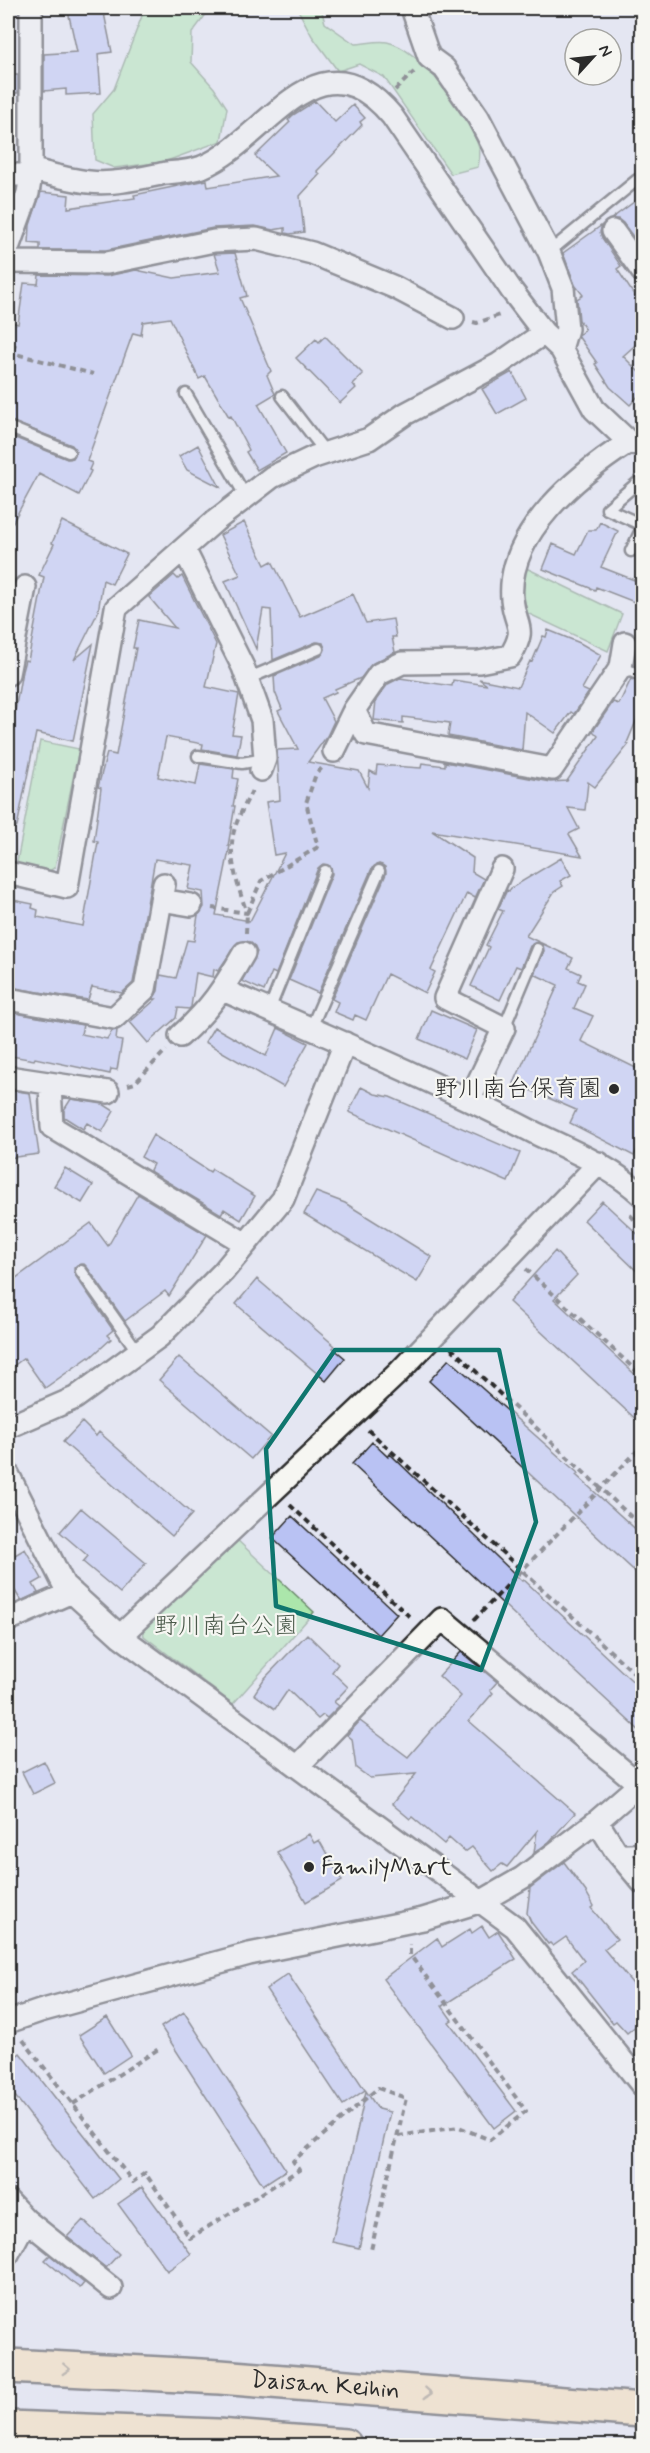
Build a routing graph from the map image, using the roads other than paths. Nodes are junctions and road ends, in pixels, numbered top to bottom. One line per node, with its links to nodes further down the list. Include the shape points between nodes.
1 (31, 8): 3 (street)
2 (412, 8): 8 (street, via 429,57 444,68 478,117)
3 (30, 172): 4 (street); 7 (street, via 28,193); 12 (street, via 90,182 123,181 201,168 233,148 306,89 330,82 354,86 376,97 392,116)
4 (8, 175)
5 (637, 180): 8 (lane)
6 (613, 231): 10 (street)
7 (8, 248)
8 (549, 252): 13 (street, via 563,288 567,329)
9 (8, 262): 11 (street, via 107,263 214,241 256,239 312,253 394,287)
10 (642, 271)
11 (453, 318)
12 (544, 333): 13 (street); 19 (street, via 499,364 405,414 369,439)
13 (561, 350): 17 (street, via 594,409)
14 (186, 394): 21 (lane)
15 (282, 396): 19 (lane)
16 (8, 427): 18 (lane)
17 (635, 444): 32 (street, via 598,462 541,517 515,562 512,599 520,624 520,640 510,656 479,662 402,663 379,674)
18 (69, 452)
19 (326, 453): 21 (street, via 272,477)
20 (642, 479): 22 (lane, via 607,509)
21 (246, 497): 23 (street)
22 (642, 527): 24 (lane)
23 (184, 549): 31 (street); 39 (street, via 116,608 67,887)
24 (631, 551)
25 (25, 587): 29 (street)
26 (625, 644): 28 (street)
27 (318, 649): 31 (lane)
28 (621, 667): 30 (lane); 32 (street, via 552,769 366,734)
29 (8, 674)
30 (642, 676)
31 (247, 679): 35 (street, via 262,720)
32 (354, 711): 33 (street)
33 (334, 751)
34 (198, 756): 35 (lane)
35 (263, 765)
36 (502, 869): 47 (street, via 445,999)
37 (326, 871): 45 (lane)
38 (379, 871): 46 (lane)
39 (8, 873)
40 (191, 905): 44 (street, via 162,892 145,989 114,1018)
41 (537, 949): 47 (lane)
42 (244, 953): 43 (street)
43 (224, 990): 45 (street); 48 (street)
44 (8, 999)
45 (270, 1010): 46 (street)
46 (311, 1028): 49 (street)
47 (504, 1028): 53 (street)
48 (180, 1036)
49 (345, 1043): 53 (street); 56 (street, via 283,1199)
50 (8, 1077): 51 (street)
51 (50, 1085): 52 (street); 56 (street, via 52,1127)
52 (108, 1092)
53 (470, 1099): 54 (street)
54 (598, 1163): 55 (street, via 626,1179); 63 (street, via 352,1416)
55 (642, 1195)
56 (246, 1244): 58 (street, via 160,1336)
57 (81, 1271): 58 (lane)
58 (138, 1352): 59 (street, via 75,1398)
59 (8, 1427)
60 (9, 1479): 61 (street, via 64,1585)
61 (72, 1592): 62 (street); 63 (street)
62 (8, 1620)
63 (120, 1636): 64 (street)
64 (298, 1766): 65 (street, via 442,1619); 70 (street)
65 (641, 1784): 66 (street)
66 (597, 1821): 68 (street); 70 (street, via 522,1878)
67 (642, 1849): 68 (lane)
68 (615, 1850): 69 (street)
69 (642, 1882)
70 (482, 1901): 71 (street, via 410,1922 249,1953); 72 (street, via 515,1927)
71 (8, 2022)
72 (642, 2085)
73 (8, 2201): 74 (street)
74 (26, 2220): 75 (street); 76 (street)
75 (8, 2254)
76 (111, 2288)
77 (8, 2366): 78 (highway, Daisan Keihin, one-way to 78, via 220,2377)
78 (642, 2410)
79 (8, 2428): 80 (highway)
80 (345, 2445)

